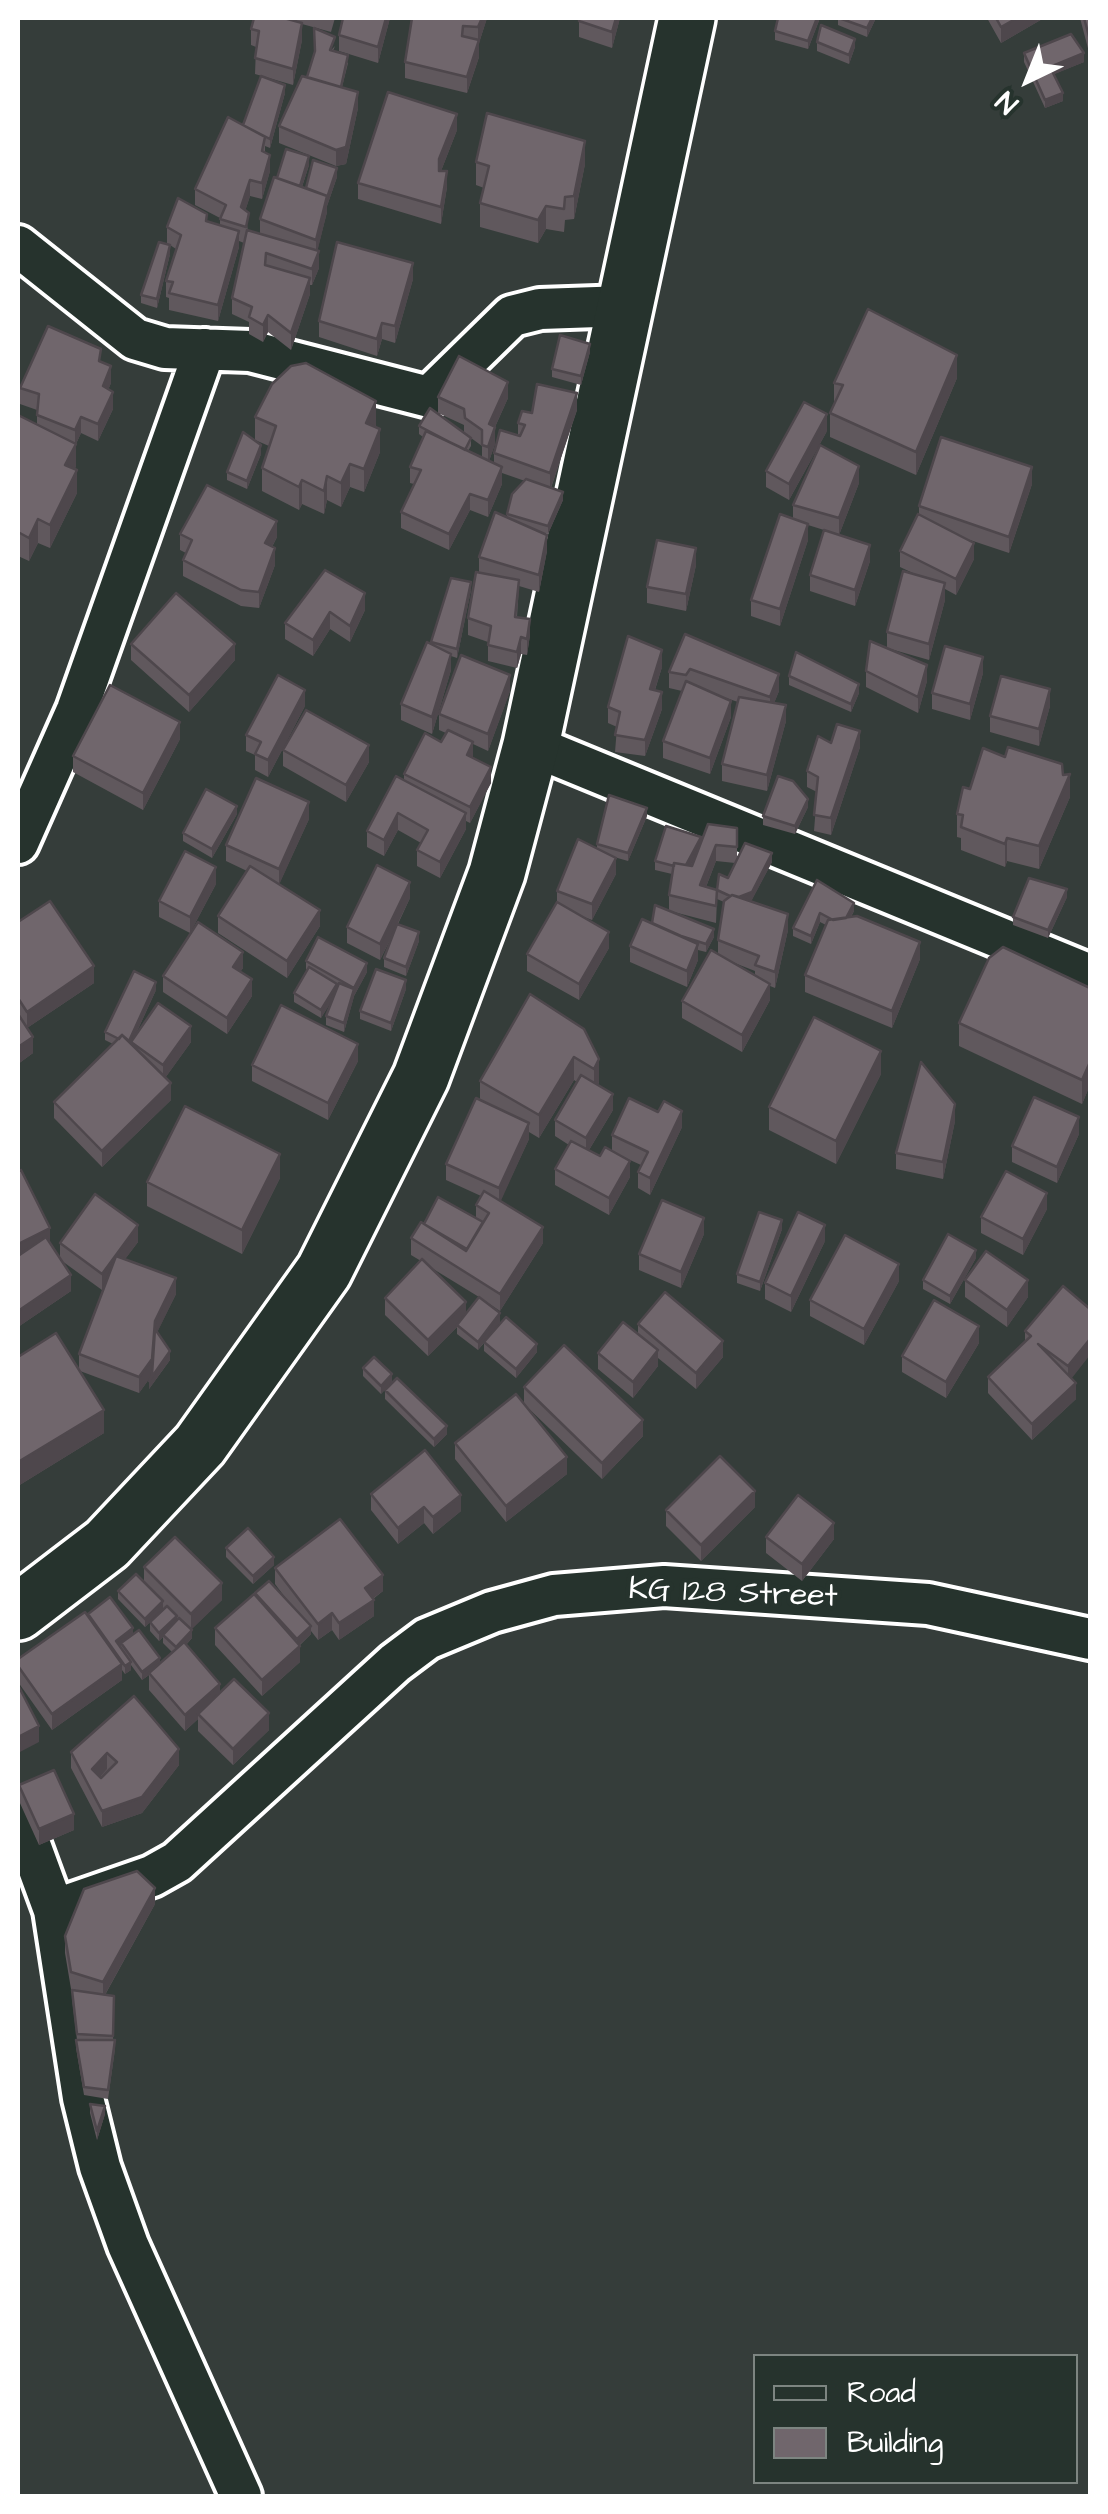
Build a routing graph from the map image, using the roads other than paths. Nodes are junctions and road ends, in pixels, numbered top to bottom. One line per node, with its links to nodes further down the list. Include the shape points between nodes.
1 (687, 18): 3 (main road)
2 (18, 246): 4 (street, via 134,339)
3 (626, 306): 4 (street, via 512,316 429,397 250,350); 5 (main road)
4 (205, 349): 6 (street, via 78,710)
5 (530, 745): 7 (street); 8 (main road, via 497,873 421,1077 324,1271 200,1445 107,1544)
6 (18, 843)
7 (1090, 975)
8 (18, 1612)
9 (1090, 1639): 11 (street, KG 128 Street, via 928,1604 664,1586 554,1595 427,1639 177,1862)
10 (18, 1812): 11 (street)
11 (54, 1910): 12 (street, via 82,2098 100,2167)
12 (241, 2496)

